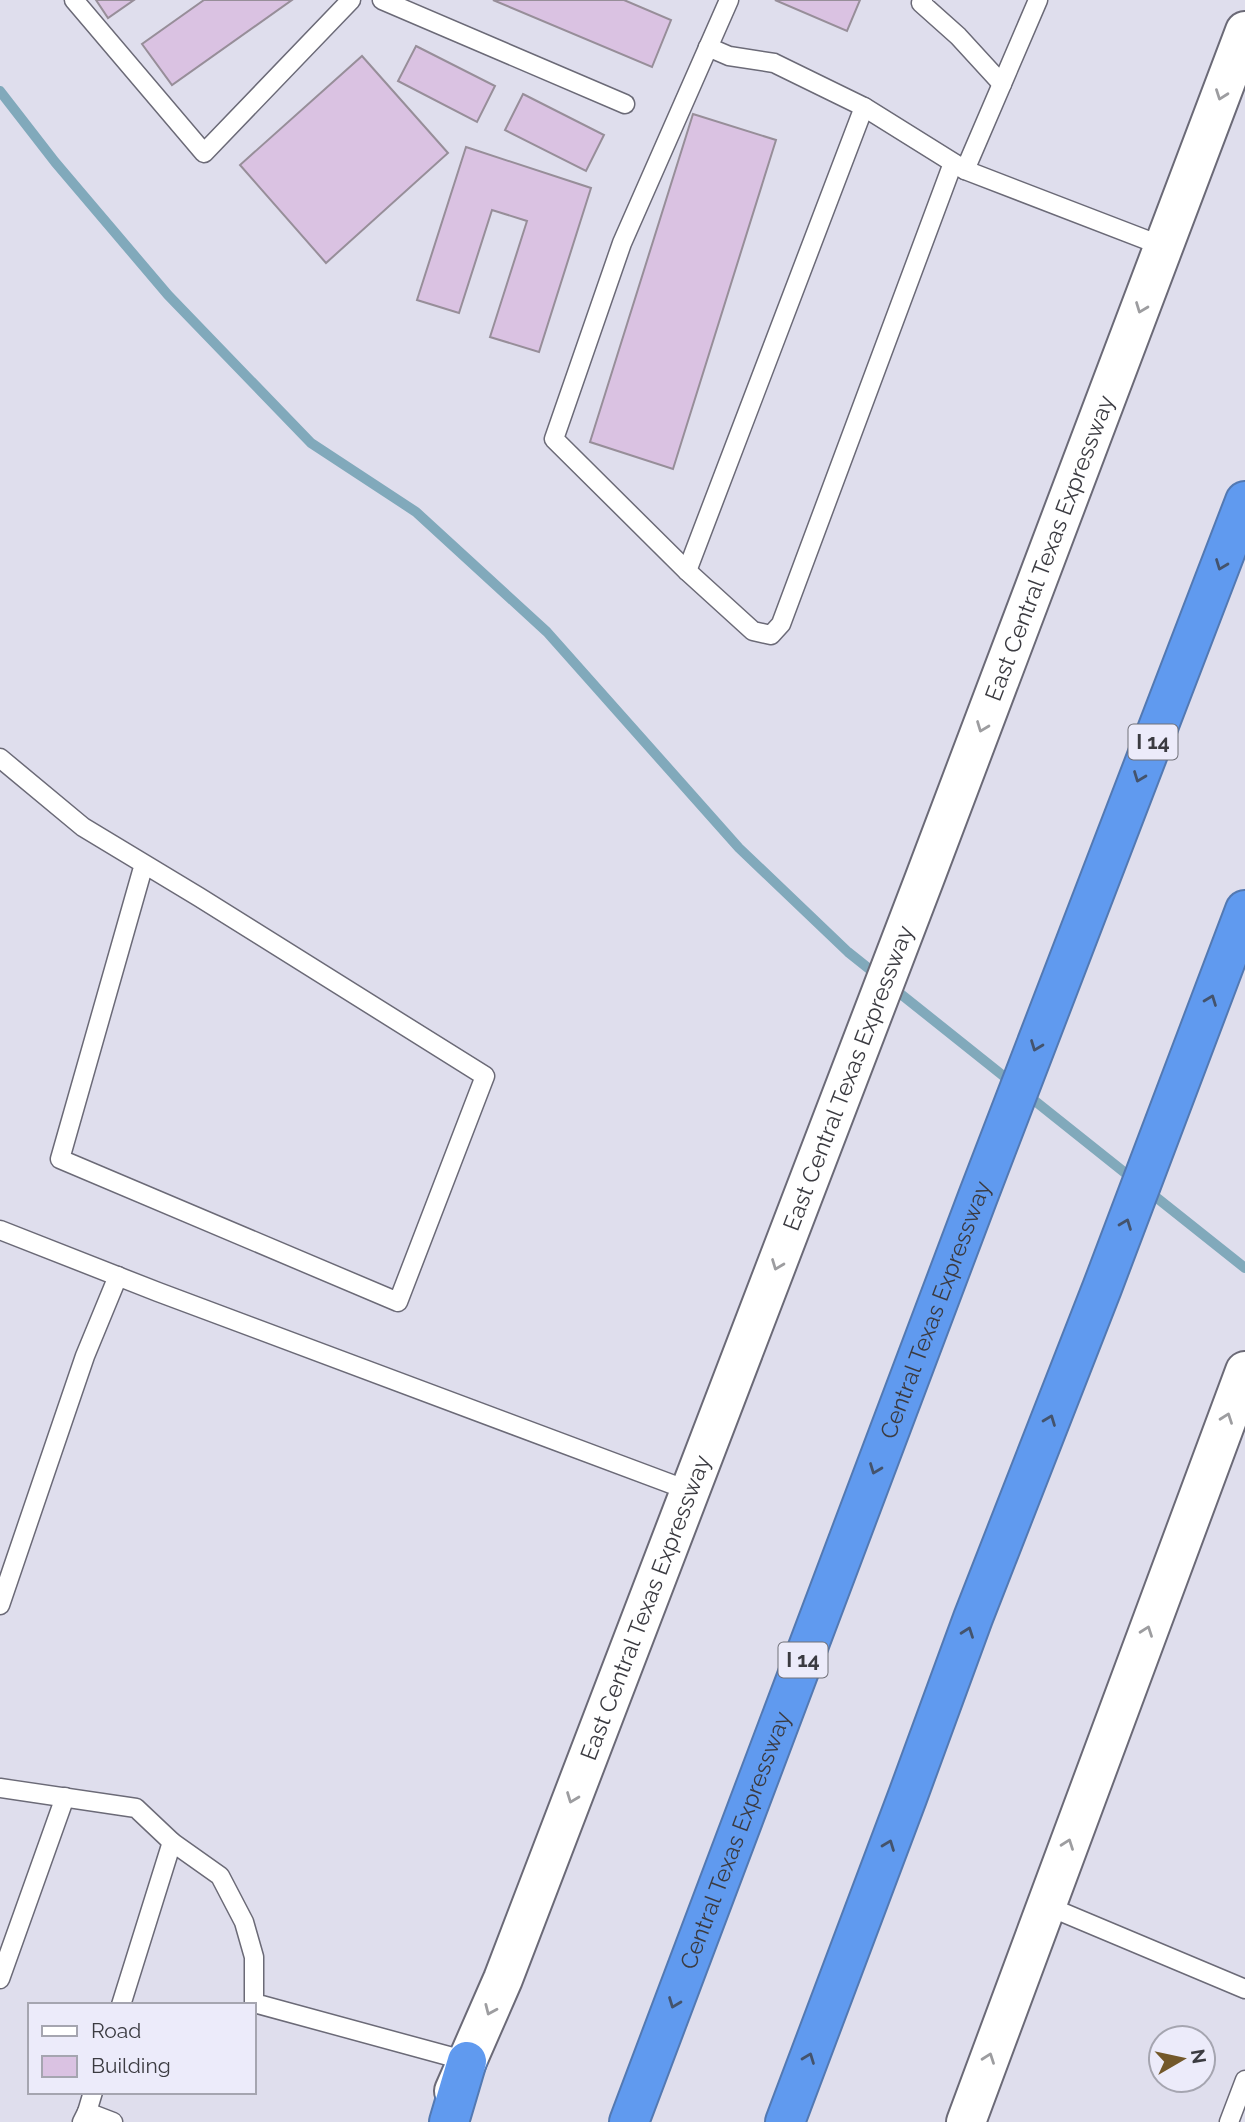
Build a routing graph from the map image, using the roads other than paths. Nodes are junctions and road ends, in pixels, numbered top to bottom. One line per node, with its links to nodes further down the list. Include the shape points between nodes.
1 (74, 0): 2 (lane, via 204,153)
2 (351, 0)
3 (382, 0): 10 (lane)
4 (729, 0): 8 (lane)
5 (923, 0): 9 (lane, via 921,3)
6 (1038, 0): 9 (lane)
7 (1245, 31): 13 (main road, East Central Texas Expressway, one-way to 13)
8 (708, 47): 11 (lane, via 774,63); 15 (lane, via 621,243 554,439)
9 (1002, 84): 12 (lane)
10 (625, 104)
11 (864, 107): 12 (lane); 15 (lane)
12 (959, 166): 13 (lane); 15 (lane, via 781,624 771,635 753,631)
13 (1165, 247): 22 (main road, East Central Texas Expressway, one-way to 22)
14 (1245, 501): 40 (highway, Central Texas Expressway / I 14, one-way to 40)
15 (687, 571)
16 (0, 758): 17 (lane, via 83,827)
17 (144, 864): 17 (lane, via 485,1076 398,1302 60,1159)
18 (1245, 910): 41 (highway, one-way to 18)
19 (0, 1230): 20 (lane)
20 (118, 1276): 22 (lane); 23 (lane, via 85,1356)
21 (1243, 1376): 27 (main road, one-way to 21)
22 (690, 1491): 33 (main road, East Central Texas Expressway, one-way to 33, via 503,1979)
23 (0, 1605)
24 (0, 1788): 25 (lane)
25 (65, 1797): 26 (lane, via 136,1808); 28 (lane)
26 (172, 1842): 30 (lane); 31 (lane, via 220,1876 244,1922 254,1957)
27 (1045, 1905): 29 (lane); 42 (main road, one-way to 27)
28 (0, 1979)
29 (1245, 1989)
30 (122, 2003)
31 (253, 2003)
32 (256, 2005): 33 (lane)
33 (467, 2061): 38 (main road, East Central Texas Expressway); 39 (highway)
34 (1245, 2080): 43 (lane)
35 (92, 2094): 36 (lane)
36 (85, 2117): 37 (lane)
37 (113, 2122)
38 (440, 2122)
39 (449, 2122)
40 (629, 2122)
41 (785, 2122)
42 (966, 2122)
43 (1229, 2122)

